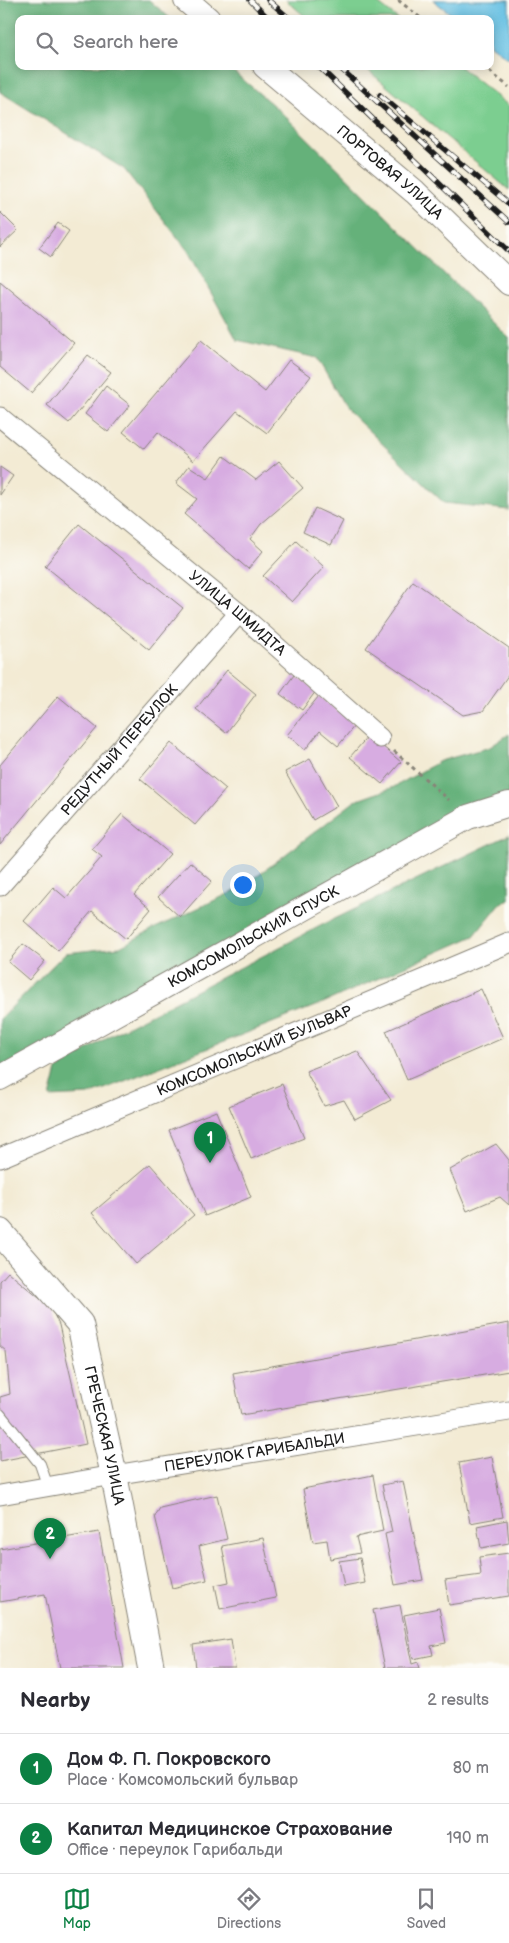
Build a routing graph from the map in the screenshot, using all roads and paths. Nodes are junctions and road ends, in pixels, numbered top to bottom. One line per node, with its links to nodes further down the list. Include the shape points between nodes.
1 (186, 0): 3 (street)
2 (398, 0): 4 (path)
3 (203, 15)
4 (417, 15)
5 (270, 70): 8 (street, ПОРТОВАЯ УЛИЦА, via 415,192)
6 (487, 70): 7 (path)
7 (509, 87)
8 (509, 283)
9 (0, 417): 10 (street, УЛИЦА ШМИДТА)
10 (239, 613): 11 (street, УЛИЦА ШМИДТА); 14 (street, РЕДУТНЫЙ ПЕРЕУЛОК)
11 (380, 738): 13 (path)
12 (509, 804): 13 (street, КОМСОМОЛЬСКИЙ СПУСК)
13 (468, 817): 16 (street, КОМСОМОЛЬСКИЙ СПУСК)
14 (0, 886)
15 (509, 943): 17 (street, КОМСОМОЛЬСКИЙ БУЛЬВАР)
16 (0, 1078)
17 (0, 1158)
18 (0, 1232): 21 (main road, ГРЕЧЕСКАЯ УЛИЦА, via 80,1324)
19 (509, 1412): 21 (street, ПЕРЕУЛОК ГАРИБАЛЬДИ)
20 (0, 1414): 22 (lane, via 40,1464)
21 (114, 1475): 22 (street, ПЕРЕУЛОК ГАРИБАЛЬДИ); 24 (main road, ГРЕЧЕСКАЯ УЛИЦА)
22 (48, 1487): 23 (street, ПЕРЕУЛОК ГАРИБАЛЬДИ)
23 (0, 1495)
24 (152, 1668)

